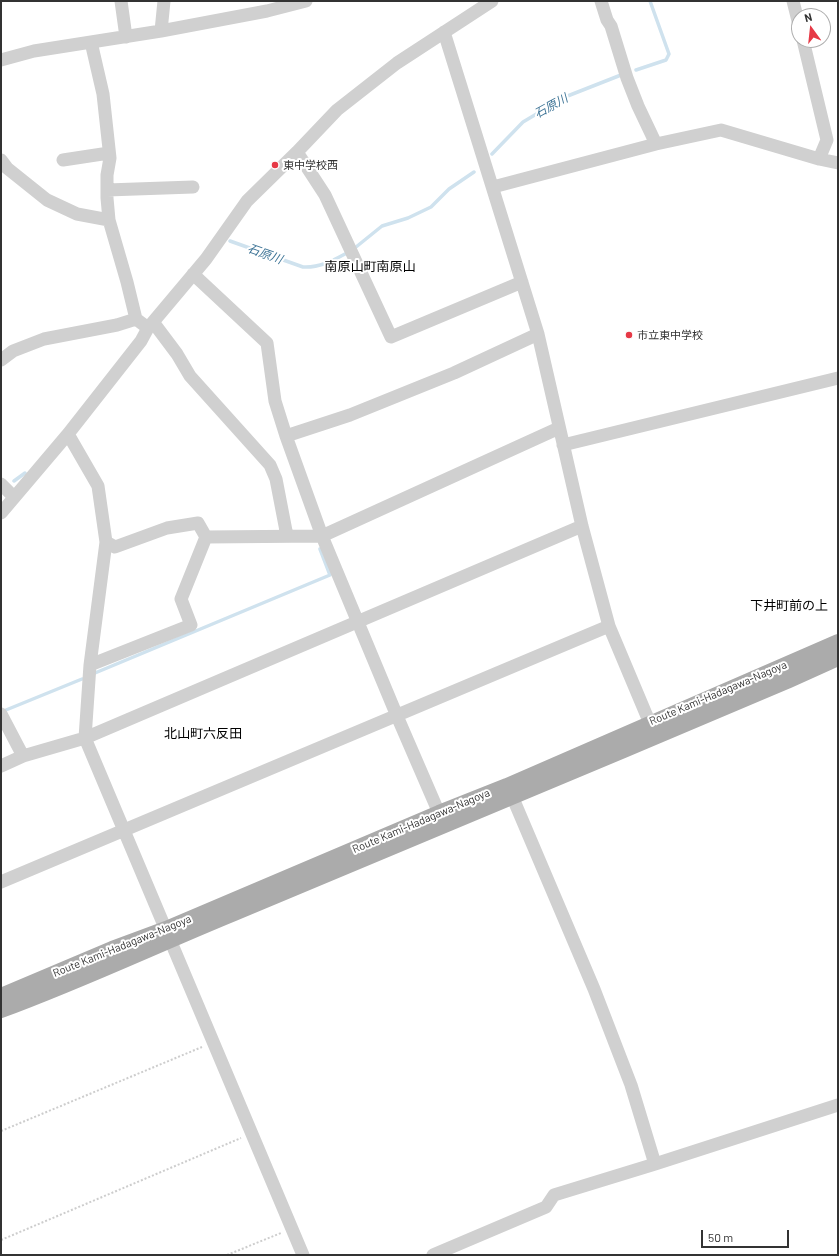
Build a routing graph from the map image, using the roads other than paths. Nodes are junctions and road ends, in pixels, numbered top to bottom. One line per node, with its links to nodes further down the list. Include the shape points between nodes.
1 (121, 1): 8 (street)
2 (164, 1): 6 (street)
3 (306, 1): 6 (street)
4 (492, 1): 7 (street)
5 (601, 1): 12 (street, via 627,78)
6 (161, 31): 8 (street)
7 (444, 32): 13 (street, via 397,63 337,110); 20 (street)
8 (126, 36): 9 (street)
9 (91, 42): 11 (street, via 34,51); 14 (street, via 103,94)
10 (805, 48): 15 (street, via 828,140)
11 (1, 60)
12 (656, 144): 15 (street, via 721,130); 20 (street)
13 (296, 152): 23 (street, via 247,201); 24 (street, via 325,195 391,337)
14 (109, 153): 17 (street); 21 (street)
15 (819, 159): 18 (street)
16 (1, 160): 22 (street, via 7,168 47,200 77,214)
17 (63, 160)
18 (838, 164)
19 (193, 186): 21 (street)
20 (493, 187): 24 (street)
21 (107, 190): 22 (street)
22 (109, 220): 25 (street)
23 (193, 274): 26 (street); 32 (street, via 266,344 275,402)
24 (522, 282): 27 (street)
25 (136, 319): 26 (street); 28 (street, via 44,339 13,351)
26 (150, 325): 31 (street, via 141,341); 38 (street, via 177,354 190,376 270,465 276,479)
27 (538, 334): 30 (street); 32 (street, via 350,415)
28 (1, 360)
29 (838, 378): 33 (street)
30 (558, 428): 33 (street); 39 (street)
31 (68, 434): 35 (street); 41 (street, via 98,486)
32 (286, 436): 39 (street)
33 (563, 445): 37 (street)
34 (1, 484): 35 (street)
35 (14, 497): 36 (street)
36 (1, 513)
37 (582, 526): 42 (street); 43 (street)
38 (287, 536): 39 (street); 40 (street)
39 (322, 536): 42 (street)
40 (206, 537): 41 (street, via 198,523 167,528 116,547); 46 (street, via 181,599 192,625)
41 (106, 542): 46 (street)
42 (358, 621): 48 (street); 50 (street)
43 (609, 626): 48 (street); 49 (street)
44 (838, 642): 49 (main road, Route Kami-Hadagawa-Nagoya)
45 (838, 658): 49 (main road, Route Kami-Hadagawa-Nagoya, via 787,681)
46 (90, 665): 50 (street)
47 (1, 714): 51 (street)
48 (397, 716): 54 (street); 55 (street)
49 (653, 730): 53 (main road, Route Kami-Hadagawa-Nagoya); 54 (main road, Route Kami-Hadagawa-Nagoya)
50 (85, 738): 51 (street); 55 (street)
51 (24, 756): 52 (street)
52 (1, 766)
53 (512, 796): 57 (main road, Route Kami-Hadagawa-Nagoya); 61 (street, via 600,1004 631,1085)
54 (439, 813): 57 (main road, Route Kami-Hadagawa-Nagoya)
55 (124, 831): 56 (street); 57 (street)
56 (1, 882)
57 (168, 934): 58 (main road, Route Kami-Hadagawa-Nagoya, via 112,949); 59 (main road, Route Kami-Hadagawa-Nagoya, via 30,1000); 62 (street)
58 (1, 996)
59 (1, 1010)
60 (838, 1105): 61 (street)
61 (656, 1164): 63 (street, via 554,1195 546,1207)
62 (304, 1255)
63 (433, 1255)

